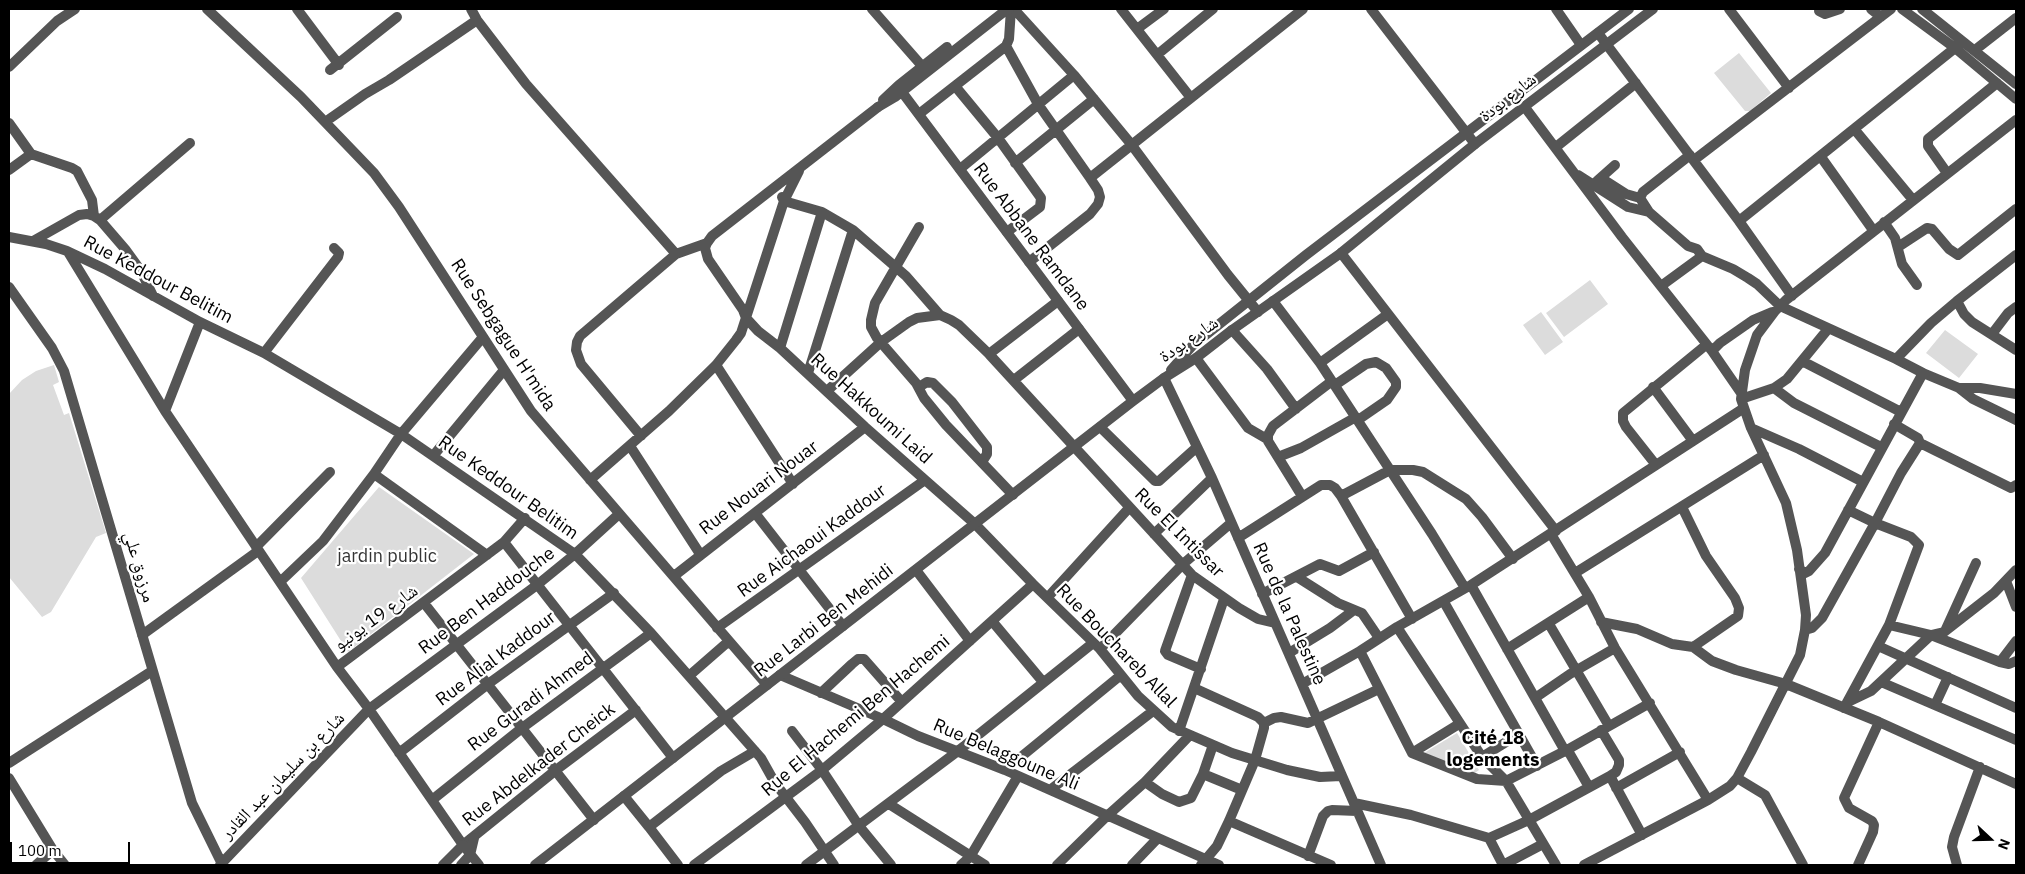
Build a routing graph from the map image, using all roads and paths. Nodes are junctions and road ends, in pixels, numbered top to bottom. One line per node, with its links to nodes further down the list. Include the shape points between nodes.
1 (75, 9): 37 (street, via 51,26)
2 (207, 9): 53 (street, Rue Sebgague H'mida)
3 (297, 9): 23 (street, via 334,68)
4 (471, 9): 26 (street)
5 (872, 9): 36 (street)
6 (997, 9): 31 (street)
7 (1011, 9): 31 (street); 32 (street); 38 (street)
8 (1121, 9): 27 (street)
9 (1164, 9): 27 (street)
10 (1212, 9): 35 (street)
11 (1303, 9): 45 (street)
12 (1371, 9): 57 (street)
13 (1556, 9): 30 (street)
14 (1629, 9): 28 (street, شارع بودة)
15 (1653, 9): 29 (street, شارع بودة)
16 (1729, 9): 43 (street)
17 (1840, 9): 22 (street, via 1825,14)
18 (1871, 9): 24 (street)
19 (1891, 9): 24 (street)
20 (1902, 9): 33 (street)
21 (1927, 10): 34 (street)
22 (1819, 12)
23 (397, 17)
24 (1880, 17): 43 (street)
25 (2016, 18): 34 (street)
26 (477, 20): 53 (street); 97 (street, via 526,84)
27 (1137, 29): 35 (street)
28 (1598, 33): 29 (street); 30 (street, شارع بودة)
29 (1606, 43): 39 (street); 50 (street, شارع بودة)
30 (1581, 45): 57 (street, شارع بودة)
31 (954, 46): 36 (street); 44 (street)
32 (1006, 46): 42 (street); 48 (street)
33 (1955, 48): 40 (street); 56 (street)
34 (1975, 50): 41 (street)
35 (1158, 54): 45 (street)
36 (922, 66): 49 (street)
37 (9, 67)
38 (1074, 75): 46 (street); 48 (street)
39 (1636, 83): 62 (street); 64 (street)
40 (1997, 83): 47 (street); 72 (street, via 1928,140 1928,146)
41 (2016, 84)
42 (955, 86): 51 (street); 58 (street)
43 (1789, 88): 64 (street)
44 (902, 92): 49 (street); 51 (street, Rue Abbane Ramdane)
45 (1191, 98): 60 (street)
46 (1094, 99): 55 (street); 60 (street)
47 (2016, 99)
48 (1038, 104): 55 (street); 58 (street)
49 (878, 106): 67 (street)
50 (1524, 106): 61 (street, شارع بودة); 62 (street)
51 (919, 114): 69 (street, Rue Abbane Ramdane)
52 (2016, 120): 72 (street)
53 (325, 122): 122 (street, Rue Sebgague H'mida, via 374,173 399,207)
54 (9, 123): 63 (street)
55 (1055, 130): 66 (street); 73 (street)
56 (1855, 130): 65 (street); 78 (street)
57 (1467, 133): 61 (street); 107 (street, شارع بودة)
58 (998, 138): 66 (street); 69 (street)
59 (190, 143): 83 (street)
60 (1131, 144): 73 (street); 107 (street)
61 (1475, 144): 96 (street, شارع بودة)
62 (1556, 147): 71 (street)
63 (31, 154): 70 (street); 83 (street, via 77,171)
64 (1692, 157): 77 (street, via 1643,192); 84 (street)
65 (1821, 157): 84 (street); 88 (street)
66 (1015, 163): 89 (street, via 1041,202 1036,211)
67 (803, 165): 76 (street); 79 (street)
68 (1615, 165): 74 (street)
69 (960, 169): 89 (street, Rue Abbane Ramdane)
70 (9, 170)
71 (1573, 172): 75 (street); 103 (street)
72 (1946, 173): 78 (street)
73 (1090, 178): 100 (street, via 1100,194 1094,209)
74 (1601, 178): 75 (street); 77 (street, via 1626,194)
75 (1593, 185): 82 (street, via 1628,207)
76 (771, 190): 79 (street); 92 (street)
77 (1640, 198): 82 (street)
78 (1913, 200): 85 (street)
79 (784, 201): 81 (street, Rue El Intissar); 116 (street)
80 (2016, 209): 93 (street, via 1958,256 1927,228)
81 (822, 212): 87 (street, Rue El Intissar); 124 (street)
82 (1650, 212): 99 (street)
83 (97, 218): 91 (street, via 79,215); 105 (street, via 126,249)
84 (1740, 221): 106 (street)
85 (1884, 222): 88 (street); 93 (street)
86 (919, 227): 101 (street)
87 (853, 230): 101 (street, Rue El Intissar); 135 (street)
88 (1873, 230): 106 (street)
89 (1007, 232): 100 (street, Rue Abbane Ramdane)
90 (9, 237): 91 (street, Rue Keddour Belitim)
91 (33, 241): 95 (street, Rue Keddour Belitim)
92 (707, 243): 97 (street); 116 (street, Rue Hakkoumi Laid, via 708,258)
93 (1898, 247): 102 (street, via 1902,264)
94 (334, 248): 127 (street, via 339,253 338,257)
95 (68, 251): 105 (street, Rue Keddour Belitim); 149 (street)
96 (1341, 253): 109 (street, شارع بودة); 114 (street)
97 (676, 254): 159 (street, via 580,336 576,350 581,364)
98 (2016, 255): 110 (street)
99 (1702, 256): 103 (street); 112 (street, via 1757,284)
100 (1029, 262): 108 (street, Rue Abbane Ramdane)
101 (895, 266): 115 (street, Rue El Intissar); 123 (street, via 875,303 871,320 874,333)
102 (1917, 284)
103 (1661, 286): 125 (street)
104 (9, 287): 241 (street, مرزوق علي, via 52,348 64,371)
105 (154, 296): 117 (street, Rue Keddour Belitim)
106 (1792, 296): 112 (street)
107 (1248, 300): 113 (street); 137 (street, شارع بودة, via 1193,345)
108 (1058, 301): 118 (street, Rue Abbane Ramdane); 128 (street)
109 (1273, 301): 113 (street, شارع بودة); 132 (street)
110 (1957, 301): 121 (street, via 1964,314); 130 (street)
111 (2016, 306): 121 (street)
112 (1777, 309): 119 (street); 125 (street); 147 (street, via 1757,335 1750,351)
113 (1258, 312): 120 (street, شارع بودة)
114 (1388, 314): 132 (street); 194 (street)
115 (940, 315): 123 (street, via 917,318); 128 (street, Rue El Intissar, via 960,325)
116 (746, 318): 124 (street, Rue Hakkoumi Laid); 133 (street, via 736,340)
117 (200, 322): 127 (street, Rue Keddour Belitim); 149 (street)
118 (1079, 329): 138 (street); 146 (street, Rue Abbane Ramdane)
119 (1828, 329): 130 (street); 131 (street)
120 (1232, 330): 129 (street, شارع بودة); 148 (street, via 1267,369)
121 (1992, 334): 126 (street)
122 (483, 337): 134 (street, Rue Sebgague H'mida); 158 (street)
123 (881, 342): 140 (street); 144 (street)
124 (780, 348): 135 (street, Rue Hakkoumi Laid)
125 (1709, 348): 141 (street); 147 (street)
126 (2016, 350)
127 (264, 353): 158 (street, Rue Keddour Belitim)
128 (989, 354): 138 (street, Rue El Intissar)
129 (1196, 358): 137 (street, شارع بودة); 160 (street, via 1248,428)
130 (1896, 359): 136 (street)
131 (1802, 361): 142 (street, via 1787,379); 150 (street)
132 (1320, 363): 139 (street)
133 (716, 365): 159 (street); 180 (street)
134 (504, 370): 169 (street); 177 (street, Rue Sebgague H'mida, via 540,423)
135 (808, 373): 144 (street, Rue Hakkoumi Laid)
136 (1923, 373): 143 (street); 150 (street)
137 (1164, 378): 146 (street, Rue Larbi Ben Mehidi); 166 (street, Rue de la Palestine)
138 (1014, 380): 165 (street, Rue El Intissar)
139 (1334, 383): 148 (street); 151 (street); 151 (street, via 1371,362 1380,364 1396,382 1387,400)
140 (919, 387): 157 (street, via 928,382 935,384); 162 (street, via 924,398)
141 (1653, 387): 161 (street); 172 (street, via 1622,416)
142 (1774, 388): 147 (street); 167 (street, via 1794,403)
143 (1958, 388): 145 (street); 152 (street)
144 (828, 390): 154 (street, Rue Hakkoumi Laid)
145 (2016, 394)
146 (1133, 401): 155 (street, Rue Larbi Ben Mehidi)
147 (1743, 404): 156 (street); 161 (street)
148 (1296, 409): 160 (street, via 1274,426)
149 (165, 411): 198 (street)
150 (1901, 412): 153 (street)
151 (1357, 419): 170 (street); 173 (street)
152 (2016, 420)
153 (1894, 424): 163 (street, via 1918,438); 167 (street)
154 (865, 427): 178 (street, Rue Hakkoumi Laid); 180 (street, Rue Nouari Nouar)
155 (1100, 427): 165 (street, Rue Larbi Ben Mehidi); 166 (street, via 1155,481 1159,481)
156 (1751, 428): 168 (street); 179 (street)
157 (976, 432): 162 (street); 171 (street, via 987,446)
158 (401, 434): 169 (street, Rue Keddour Belitim); 175 (street)
159 (642, 436): 164 (street)
160 (1268, 438): 170 (street)
161 (1693, 441): 172 (street)
162 (964, 443): 171 (street)
163 (1920, 443): 181 (street); 191 (street)
164 (630, 446): 177 (street); 201 (street)
165 (1075, 447): 182 (street, Rue Larbi Ben Mehidi); 186 (street, Rue El Intissar)
166 (1197, 447): 176 (street, Rue de la Palestine)
167 (1881, 447): 179 (street)
168 (1764, 455): 185 (street); 206 (street, via 1786,503)
169 (432, 456): 190 (street, Rue Keddour Belitim)
170 (1278, 457): 183 (street)
171 (982, 462): 182 (street)
172 (1656, 465): 194 (street)
173 (1390, 470): 184 (street); 203 (street, via 1422,472 1457,493 1482,516); 218 (street)
174 (330, 472): 198 (street)
175 (374, 474): 202 (street); 215 (street, via 323,541)
176 (1212, 478): 193 (street, Rue de la Palestine); 195 (street)
177 (590, 480): 189 (street, Rue Sebgague H'mida)
178 (925, 480): 192 (street, Rue Hakkoumi Laid); 207 (street, Rue Aichaoui Kaddour)
179 (1863, 482): 187 (street)
180 (794, 484): 188 (street, Rue Nouari Nouar)
181 (2014, 488)
182 (1013, 495): 192 (street, Rue Larbi Ben Mehidi)
183 (1302, 496): 184 (street, via 1320,484 1326,484); 196 (street)
184 (1341, 496): 199 (street)
185 (1682, 507): 210 (street); 250 (street, via 1706,556 1735,598 1739,611 1734,620)
186 (1130, 508): 195 (street, Rue El Intissar); 221 (street)
187 (1848, 510): 191 (street); 206 (street, via 1825,554 1806,573)
188 (755, 513): 201 (street, Rue Nouari Nouar); 207 (street)
189 (619, 514): 200 (street, Rue Ben Haddouche); 212 (street, Rue Sebgague H'mida)
190 (525, 518): 197 (street, شارع 19 يونيو); 200 (street, Rue Keddour Belitim)
191 (1875, 523): 234 (street, via 1911,537 1919,545); 238 (street, via 1822,618)
192 (975, 524): 208 (street, Rue Larbi Ben Mehidi); 216 (street, Rue Bouchareb Allal)
193 (1231, 524): 196 (street, Rue de la Palestine); 205 (street)
194 (1553, 532): 203 (street); 210 (street)
195 (1154, 534): 205 (street, Rue El Intissar)
196 (1238, 538): 220 (street, Rue de la Palestine)
197 (504, 542): 202 (street, شارع 19 يونيو); 217 (street)
198 (257, 549): 215 (street); 241 (street)
199 (1374, 552): 213 (street, via 1343,570 1335,571 1320,564); 228 (street)
200 (575, 554): 217 (street, Rue Ben Haddouche); 219 (street, Rue Keddour Belitim)
201 (700, 554): 212 (street, Rue Nouari Nouar)
202 (487, 555): 225 (street, شارع 19 يونيو)
203 (1513, 559): 218 (street)
204 (1976, 563): 239 (street)
205 (1183, 564): 211 (street, Rue El Intissar); 248 (street)
206 (1799, 569): 238 (street, via 1806,606)
207 (799, 570): 235 (street); 237 (street, Rue Aichaoui Kaddour)
208 (916, 570): 235 (street, Rue Larbi Ben Mehidi); 245 (street)
209 (2016, 570): 214 (street)
210 (1575, 573): 222 (street)
211 (1192, 575): 223 (street, Rue El Intissar); 260 (street, via 1165,651)
212 (674, 576): 237 (street, Rue Sebgague H'mida)
213 (1297, 577): 220 (street); 227 (street)
214 (2006, 581): 226 (street); 239 (street)
215 (280, 582): 258 (street)
216 (1032, 584): 221 (street, Rue Bouchareb Allal); 229 (street, Rue El Hachemi Ben Hachemi)
217 (537, 585): 233 (street); 247 (street, Rue Ben Haddouche)
218 (1468, 587): 224 (street); 252 (street)
219 (614, 593): 233 (street, Rue Alial Kaddour); 240 (street, Rue Keddour Belitim)
220 (1262, 594): 231 (street, Rue de la Palestine)
221 (1048, 597): 248 (street, Rue Bouchareb Allal)
222 (1589, 597): 230 (street); 232 (street)
223 (1224, 600): 231 (street, Rue El Intissar, via 1258,619); 260 (street)
224 (1444, 602): 228 (street); 295 (street)
225 (424, 603): 247 (street); 258 (street, شارع 19 يونيو)
226 (2016, 607)
227 (1354, 610): 243 (street, via 1365,617); 254 (street)
228 (1412, 618): 236 (street)
229 (992, 621): 245 (street, Rue El Hachemi Ben Hachemi); 267 (street)
230 (1601, 622): 250 (street, via 1636,630 1672,644); 251 (street)
231 (1275, 623): 254 (street, Rue de la Palestine)
232 (1549, 624): 252 (street); 261 (street)
233 (570, 625): 259 (street); 269 (street, Rue Alial Kaddour)
234 (1889, 625): 242 (street); 249 (street)
235 (843, 626): 264 (street, Rue Larbi Ben Mehidi)
236 (1397, 627): 243 (street); 290 (street)
237 (717, 628): 244 (street, Rue Sebgague H'mida)
238 (1805, 630): 271 (street, via 1800,655)
239 (1944, 632): 242 (street)
240 (651, 633): 259 (street, Rue Guradi Ahmed); 263 (street, Rue Keddour Belitim)
241 (142, 635): 262 (street, مرزوق علي)
242 (1931, 635): 255 (street); 257 (street)
243 (1379, 638): 253 (street)
244 (729, 641): 263 (street); 272 (street, Rue Sebgague H'mida)
245 (970, 641): 277 (street, Rue El Hachemi Ben Hachemi)
246 (2016, 641): 257 (street)
247 (456, 646): 269 (street); 282 (street, Rue Ben Haddouche)
248 (1096, 646): 265 (street, Rue Bouchareb Allal); 267 (street)
249 (1878, 646): 255 (street); 279 (street)
250 (1693, 647): 271 (street, via 1723,666)
251 (1615, 648): 261 (street); 278 (street)
252 (1507, 649): 276 (street)
253 (1360, 651): 270 (street); 274 (street)
254 (1289, 653): 270 (street, Rue de la Palestine)
255 (1907, 658): 266 (street); 268 (street)
256 (2016, 661): 257 (street, via 2009,664)
257 (2000, 662)
258 (338, 667): 282 (street)
259 (603, 668): 283 (street); 291 (street, Rue Guradi Ahmed)
260 (1201, 669): 273 (street)
261 (1577, 670): 276 (street); 292 (street)
262 (152, 671): 307 (street); 350 (street, مرزوق علي, via 192,803)
263 (690, 675): 285 (street, Rue Keddour Belitim)
264 (780, 675): 272 (street, Rue Larbi Ben Mehidi); 275 (street, Rue Belaggoune Ali)
265 (1121, 675): 284 (street, Rue Bouchareb Allal); 312 (street)
266 (1948, 677): 280 (street); 281 (street)
267 (1043, 682): 300 (street)
268 (1881, 682): 279 (street); 280 (street)
269 (488, 684): 291 (street); 302 (street, Rue Alial Kaddour)
270 (1302, 684): 287 (street, Rue de la Palestine)
271 (1786, 684): 279 (street); 318 (street)
272 (767, 685): 285 (street, Rue Larbi Ben Mehidi)
273 (1194, 688): 289 (street, via 1258,717); 294 (street)
274 (1380, 688): 287 (street); 303 (street)
275 (821, 693): 277 (street, via 858,659 864,659); 286 (street, Rue Belaggoune Ali)
276 (1535, 698): 298 (street)
277 (901, 702): 286 (street, Rue El Hachemi Ben Hachemi)
278 (1650, 702): 292 (street); 301 (street)
279 (1846, 705): 288 (street)
280 (1935, 705): 296 (street)
281 (2016, 708)
282 (369, 709): 302 (street); 350 (street, شارع بن سليمان عبد القادر)
283 (636, 710): 305 (street); 310 (street, Rue Abdelkader Cheick)
284 (1153, 711): 294 (street, Rue Bouchareb Allal); 324 (street)
285 (726, 717): 299 (street, Rue Keddour Belitim); 305 (street, Rue Larbi Ben Mehidi)
286 (883, 719): 300 (street, Rue Belaggoune Ali); 311 (street, Rue El Hachemi Ben Hachemi)
287 (1317, 720): 289 (street, via 1306,723 1281,717); 315 (street, Rue de la Palestine)
288 (1879, 722): 309 (street); 372 (street, via 1844,798 1849,808 1874,825 1874,832)
289 (1264, 723): 306 (street)
290 (1459, 724): 303 (street); 304 (street)
291 (522, 728): 310 (street); 328 (street, Rue Guradi Ahmed)
292 (1605, 728): 298 (street); 316 (street, via 1619,760 1616,772)
293 (792, 731): 311 (street)
294 (1184, 733): 297 (street, Rue Bouchareb Allal); 320 (street)
295 (1519, 734): 304 (street); 308 (street)
296 (2016, 740)
297 (1213, 745): 306 (street, Rue Bouchareb Allal); 313 (street)
298 (1566, 750): 308 (street); 322 (street)
299 (755, 751): 327 (street, Rue Keddour Belitim); 337 (street, via 721,772)
300 (958, 751): 312 (street, Rue Belaggoune Ali); 330 (street)
301 (1680, 752): 323 (street); 329 (street)
302 (399, 753): 328 (street)
303 (1412, 753): 319 (street, via 1477,778)
304 (1482, 757): 319 (street)
305 (673, 758): 326 (street, Rue Larbi Ben Mehidi)
306 (1255, 760): 315 (street, Rue Bouchareb Allal, via 1320,777); 325 (street)
307 (9, 764)
308 (1537, 766): 319 (street)
309 (1980, 767): 321 (street); 373 (street, via 1954,837 1953,855)
310 (556, 770): 333 (street); 339 (street, Rue Abdelkader Cheick)
311 (822, 770): 327 (street, Rue El Hachemi Ben Hachemi); 336 (street)
312 (1005, 770): 314 (street, Rue Belaggoune Ali)
313 (1203, 774): 320 (street, via 1191,798 1183,802 1162,794); 325 (street)
314 (1018, 776): 324 (street, Rue Belaggoune Ali); 348 (street)
315 (1341, 776): 331 (street, Rue de la Palestine)
316 (1610, 776): 322 (street); 323 (street)
317 (9, 778): 344 (street)
318 (1737, 778): 329 (street, via 1726,790); 371 (street, via 1765,795)
319 (1506, 781): 334 (street)
320 (1145, 782): 332 (street)
321 (2016, 784)
322 (1589, 787): 334 (street)
323 (1616, 788): 338 (street)
324 (1050, 790): 332 (street, Rue Belaggoune Ali)
325 (1242, 790): 335 (street)
326 (624, 796): 333 (street, Rue Larbi Ben Mehidi); 337 (street)
327 (786, 797): 345 (street, Rue Keddour Belitim); 358 (street, Rue El Hachemi Ben Hachemi)
328 (432, 800): 343 (street)
329 (1708, 800): 338 (street)
330 (889, 804): 336 (street); 348 (street)
331 (1355, 807): 340 (street, via 1411,815); 347 (street, via 1328,811 1323,816); 368 (street, Rue de la Palestine)
332 (1107, 816): 341 (street, Rue Belaggoune Ali); 364 (street)
333 (594, 820): 356 (street, Rue Larbi Ben Mehidi)
334 (1529, 820): 340 (street); 342 (street)
335 (1229, 821): 347 (street); 349 (street, via 1217,846)
336 (859, 826): 345 (street); 361 (street)
337 (649, 827): 357 (street)
338 (1642, 835): 370 (street)
339 (474, 838): 343 (street, Rue Abdelkader Cheick); 346 (street)
340 (1489, 838): 342 (street, via 1503,865)
341 (1157, 839): 349 (street, Rue Belaggoune Ali, via 1181,847); 365 (street)
342 (1544, 844): 369 (street)
343 (462, 845): 346 (street); 353 (street, Rue Abdelkader Cheick)
344 (53, 850): 351 (street); 352 (street)
345 (824, 852): 359 (street); 360 (street, Rue Keddour Belitim)
346 (470, 855): 354 (street); 355 (street)
347 (1308, 856): 367 (street)
348 (970, 857): 362 (street); 363 (street)
349 (1203, 863): 366 (street, Rue Belaggoune Ali)
350 (221, 864)
351 (36, 865)
352 (65, 865)
353 (443, 865)
354 (461, 865)
355 (479, 865)
356 (535, 865)
357 (678, 865)
358 (694, 865)
359 (806, 865)
360 (834, 865)
361 (891, 865)
362 (961, 865)
363 (985, 865)
364 (1057, 865)
365 (1132, 865)
366 (1219, 865)
367 (1331, 865)
368 (1381, 865)
369 (1556, 865)
370 (1584, 865)
371 (1803, 865)
372 (1858, 865)
373 (1957, 865)

